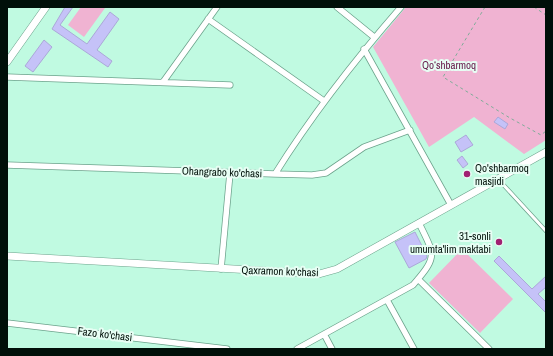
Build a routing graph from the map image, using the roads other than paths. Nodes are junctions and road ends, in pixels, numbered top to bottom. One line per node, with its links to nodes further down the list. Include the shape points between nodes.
1 (46, 7): 8 (street)
2 (217, 7): 5 (street)
3 (337, 7): 6 (street)
4 (402, 7): 6 (street, Ohangrabo ko'chasi)
5 (208, 19): 10 (street); 12 (street)
6 (374, 37): 7 (street, Ohangrabo ko'chasi)
7 (364, 49): 12 (street, Ohangrabo ko'chasi); 13 (street)
8 (7, 62)
9 (7, 77): 10 (street)
10 (163, 82): 11 (street)
11 (230, 85)
12 (324, 101): 17 (street, Ohangrabo ko'chasi)
13 (410, 130): 17 (street, via 364,147 326,173); 19 (street)
14 (546, 152): 18 (street, Qaxramon ko'chasi)
15 (7, 165): 16 (street, Ohangrabo ko'chasi)
16 (230, 172): 17 (street, Ohangrabo ko'chasi); 23 (street)
17 (275, 174)
18 (498, 179): 19 (street, Qaxramon ko'chasi); 21 (lane)
19 (451, 205): 20 (street, Qaxramon ko'chasi)
20 (420, 223): 23 (street, Qaxramon ko'chasi, via 336,269 319,274); 24 (street, via 432,249 432,256)
21 (546, 231)
22 (7, 256): 23 (street, Qaxramon ko'chasi)
23 (221, 269)
24 (418, 279): 25 (street, via 413,285); 32 (street)
25 (386, 300): 27 (street); 31 (street)
26 (7, 323): 28 (street, Fazo ko'chasi)
27 (324, 334): 29 (street); 30 (street)
28 (226, 349)
29 (297, 349)
30 (332, 349)
31 (414, 349)
32 (489, 349)

